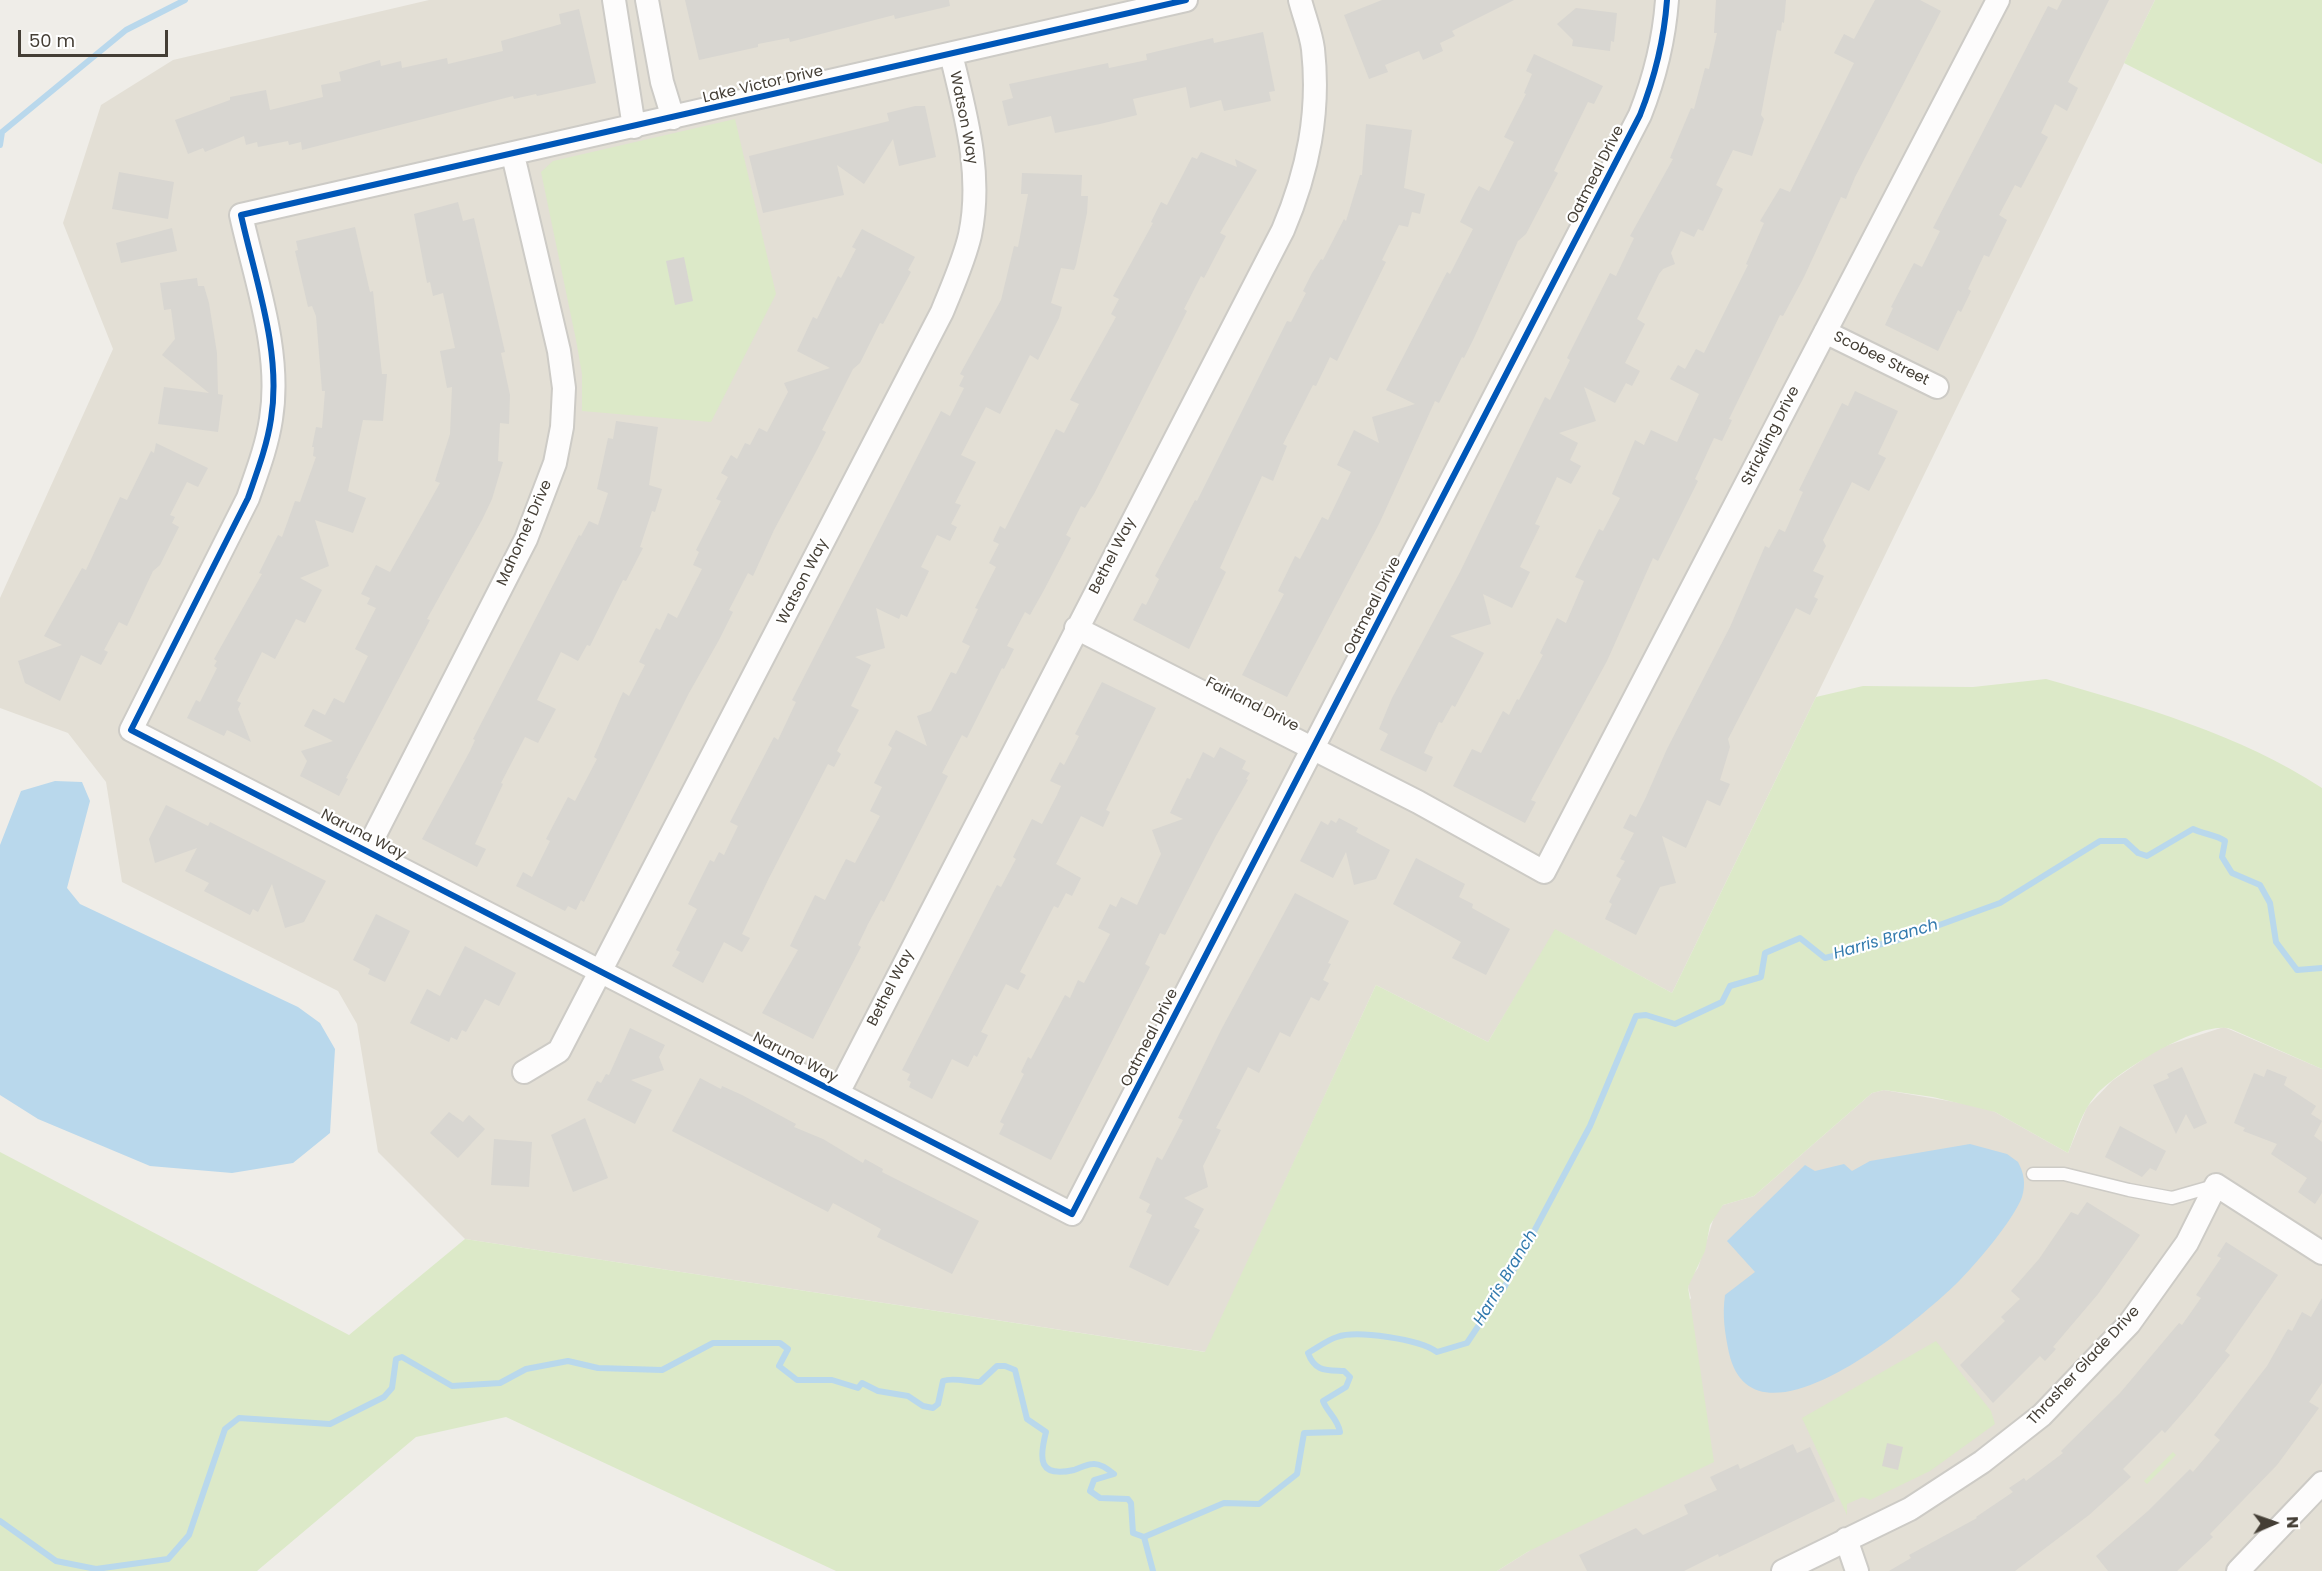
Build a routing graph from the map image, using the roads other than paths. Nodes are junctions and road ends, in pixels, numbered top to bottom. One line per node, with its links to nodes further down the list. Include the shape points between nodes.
1 (614, 0): 9 (street)
2 (647, 0): 8 (street)
3 (1186, 0): 7 (street, Lake Victor Drive)
4 (1300, 0): 14 (street, Bethel Way, via 1312,48 1314,123 1297,197)
5 (1667, 0): 15 (street, Oatmeal Drive, via 1656,73 1640,115)
6 (1998, 0): 12 (street, Strickling Drive)
7 (951, 54): 8 (street, Lake Victor Drive); 18 (street, Watson Way, via 968,125 974,178 970,235 957,274 936,323)
8 (673, 118): 9 (street, Lake Victor Drive)
9 (634, 127): 10 (street, Lake Victor Drive)
10 (513, 155): 11 (street, Lake Victor Drive); 16 (street, Mahomet Drive, via 559,351 564,388 555,463 526,539)
11 (240, 215): 16 (street, Naruna Way, via 268,338 272,417 248,498 131,730)
12 (1825, 332): 13 (street, Scobee Street); 17 (street, Strickling Drive)
13 (1937, 387)
14 (1076, 628): 15 (street, Fairland Drive); 20 (street, Bethel Way)
15 (1312, 750): 17 (street, Fairland Drive, via 1418,802); 23 (street, Oatmeal Drive)
16 (367, 850): 18 (street, Naruna Way)
17 (1544, 872)
18 (602, 971): 19 (street, Watson Way, via 559,1051); 20 (street, Naruna Way)
19 (525, 1072)
20 (838, 1093): 23 (street, Naruna Way)
21 (2033, 1174): 22 (lane, via 2064,1174 2172,1198)
22 (2216, 1185): 24 (street); 26 (street, Thrasher Glade Drive, via 2187,1243 2129,1323 2042,1415 1982,1462 1910,1509)
23 (1072, 1214)
24 (2322, 1253)
25 (2322, 1483): 29 (street)
26 (1846, 1539): 27 (street, Thrasher Glade Drive); 28 (street)
27 (1783, 1571)
28 (1857, 1571)
29 (2238, 1571)

